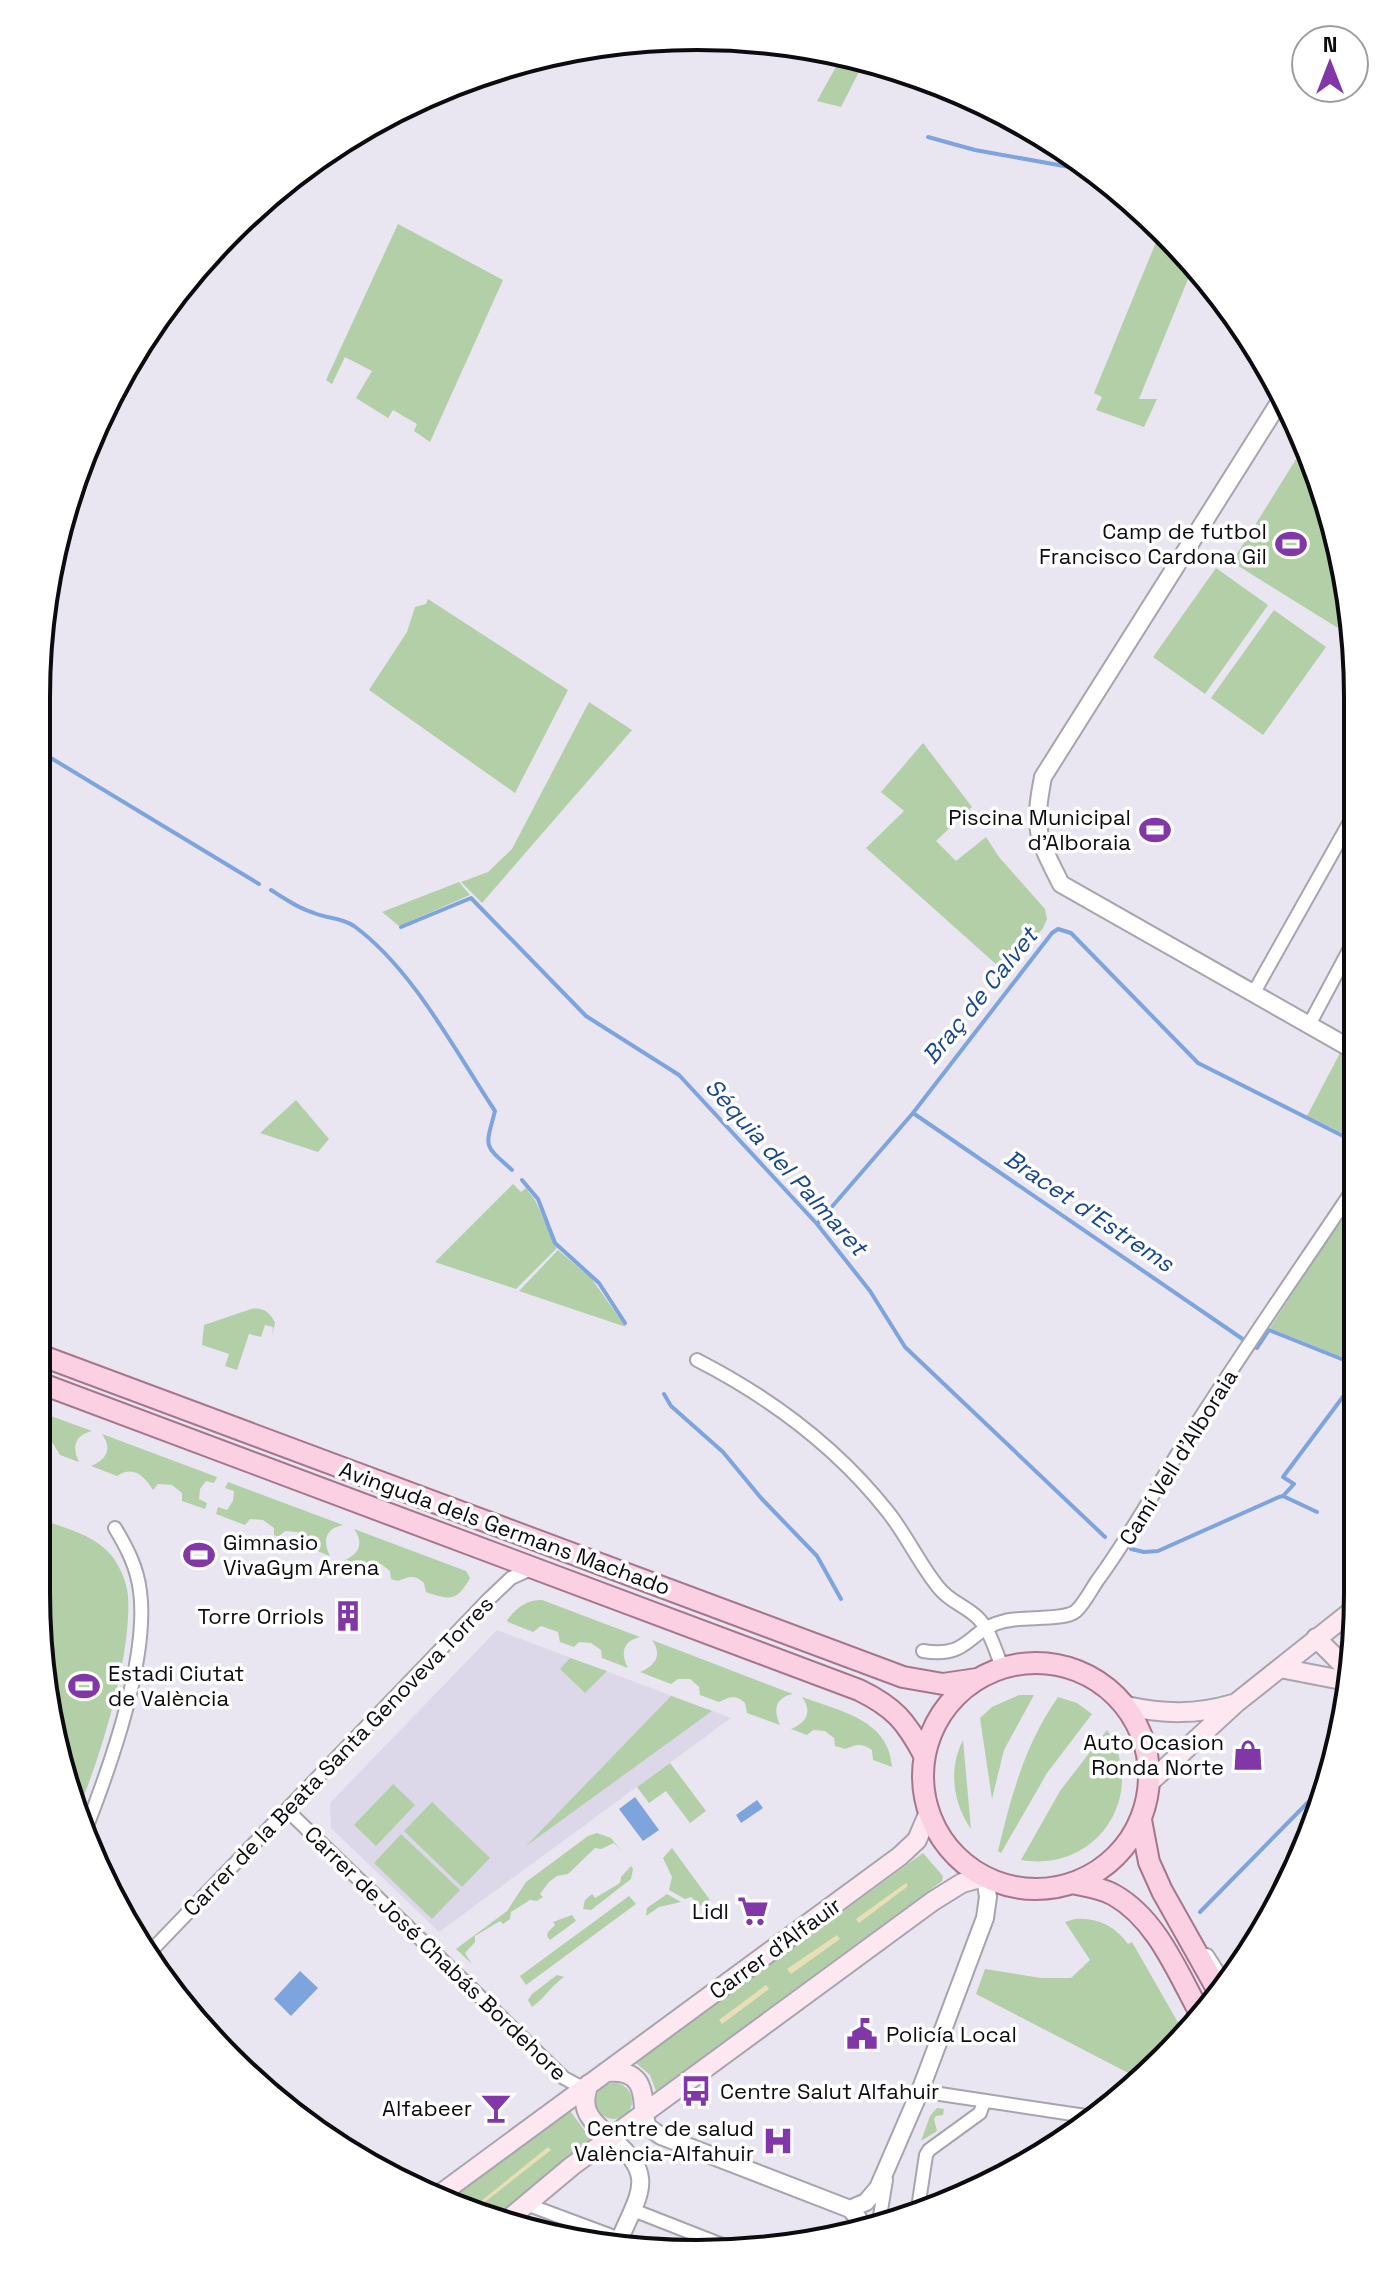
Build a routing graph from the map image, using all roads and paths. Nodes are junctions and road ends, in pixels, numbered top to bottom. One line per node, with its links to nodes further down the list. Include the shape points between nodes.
1 (1276, 408): 5 (street, via 1043,777 1036,813 1040,843 1061,884)
2 (1344, 832): 3 (street)
3 (1342, 836): 5 (street)
4 (1344, 960): 6 (street)
5 (1253, 994): 6 (street)
6 (1309, 1025): 7 (street)
7 (1344, 1045)
8 (1344, 1203): 15 (street, Camí Vell d'Alboraia, via 1075,1612 1005,1620)
9 (50, 1359): 21 (main road, Avinguda dels Germans Machado, via 903,1677 943,1684)
10 (697, 1360): 15 (street, via 771,1402 827,1445 886,1509 941,1591)
11 (50, 1387): 13 (main road)
12 (115, 1528): 29 (street, via 136,1569 141,1592 138,1642 117,1740)
13 (533, 1568): 25 (main road, via 859,1690 903,1719); 27 (street, Carrer de la Beata Santa Genoveva Torres, via 511,1578 489,1599)
14 (1343, 1617): 16 (main road)
15 (986, 1629): 17 (street, Camí Vell d'Alboraia, via 942,1654); 19 (street)
16 (1316, 1638): 18 (main road); 20 (main road)
17 (923, 1651)
18 (1340, 1662)
19 (1002, 1667): 21 (main road); 24 (main road, via 1050,1663 1072,1668 1092,1677)
20 (1280, 1668): 22 (main road); 23 (main road)
21 (977, 1679): 25 (main road, via 937,1720)
22 (1338, 1679)
23 (1236, 1703): 24 (main road, via 1191,1713); 26 (main road)
24 (1126, 1706): 26 (main road, via 1145,1742)
25 (924, 1755): 28 (main road)
26 (1150, 1782): 30 (main road)
27 (287, 1810): 34 (street, Carrer de la Beata Santa Genoveva Torres); 39 (street, Carrer de José Chabás Bordehore, via 564,2078 579,2086)
28 (929, 1812): 31 (main road, via 955,1855); 38 (main road, Carrer d'Alfauir, via 917,1840 900,1856)
29 (90, 1817)
30 (1141, 1820): 32 (main road, via 1120,1852); 33 (main road, via 1149,1862)
31 (985, 1877): 32 (main road, via 1033,1889); 40 (street, via 985,1918); 42 (main road, via 962,1883 933,1901)
32 (1072, 1883): 37 (main road, via 1112,1894 1141,1915)
33 (1176, 1916): 35 (street); 36 (main road)
34 (156, 1946)
35 (1220, 1973)
36 (1213, 1982)
37 (1195, 2005)
38 (606, 2072): 39 (main road, Carrer d'Alfauir); 42 (main road, via 635,2077 643,2091)
39 (589, 2084): 44 (main road, via 584,2099 589,2120); 46 (main road, Carrer d'Alfauir)
40 (920, 2091): 41 (street); 45 (street)
41 (984, 2102): 43 (street); 47 (street, via 980,2113 926,2155)
42 (644, 2114): 44 (main road); 49 (street, via 648,2127 661,2136)
43 (1078, 2115)
44 (611, 2138): 48 (main road); 50 (street, via 641,2172)
45 (889, 2165): 49 (street, via 875,2194); 51 (street)
46 (446, 2190)
47 (919, 2201)
48 (526, 2204): 52 (main road); 54 (street)
49 (850, 2209): 53 (street)
50 (633, 2210): 55 (street); 56 (street)
51 (881, 2213)
52 (515, 2214)
53 (859, 2219)
54 (598, 2232)
55 (621, 2235)
56 (709, 2240)

